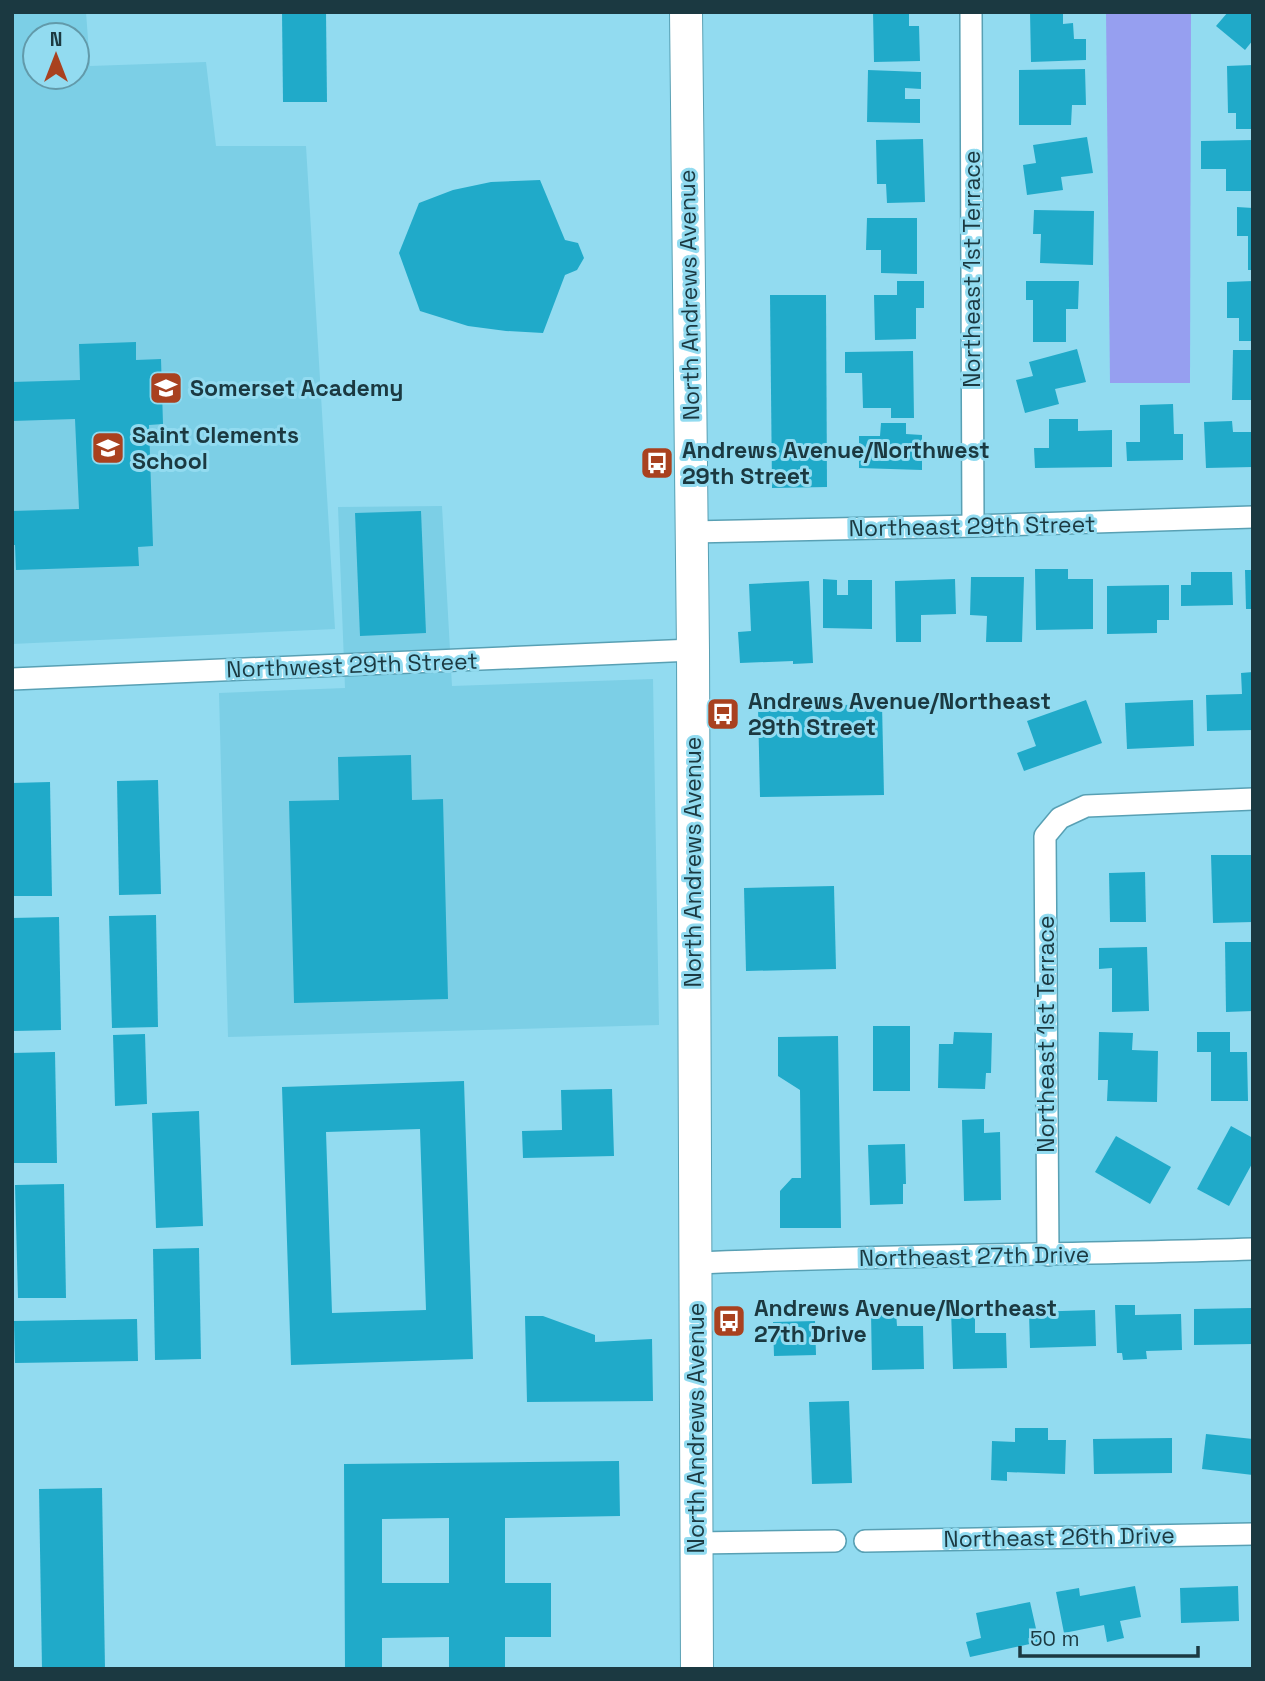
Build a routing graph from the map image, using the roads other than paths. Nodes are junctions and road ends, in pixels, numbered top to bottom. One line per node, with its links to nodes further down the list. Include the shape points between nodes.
1 (686, 12): 5 (main road, North Andrews Avenue)
2 (971, 12): 4 (street, Northeast 1st Terrace)
3 (1253, 517): 4 (street, Northeast 29th Street)
4 (973, 526): 5 (street, Northeast 29th Street)
5 (691, 532): 6 (main road, North Andrews Avenue)
6 (692, 650): 7 (street, Northwest 29th Street); 11 (main road, North Andrews Avenue)
7 (12, 679)
8 (1253, 799): 10 (street, Northeast 1st Terrace, via 1086,806 1060,818 1045,836)
9 (1253, 1249): 10 (street, Northeast 27th Drive)
10 (1048, 1255): 11 (street, Northeast 27th Drive)
11 (694, 1263): 15 (main road, North Andrews Avenue)
12 (1253, 1534): 14 (street, Northeast 26th Drive)
13 (835, 1541): 15 (street)
14 (865, 1541)
15 (696, 1543): 16 (main road, North Andrews Avenue)
16 (697, 1669)

